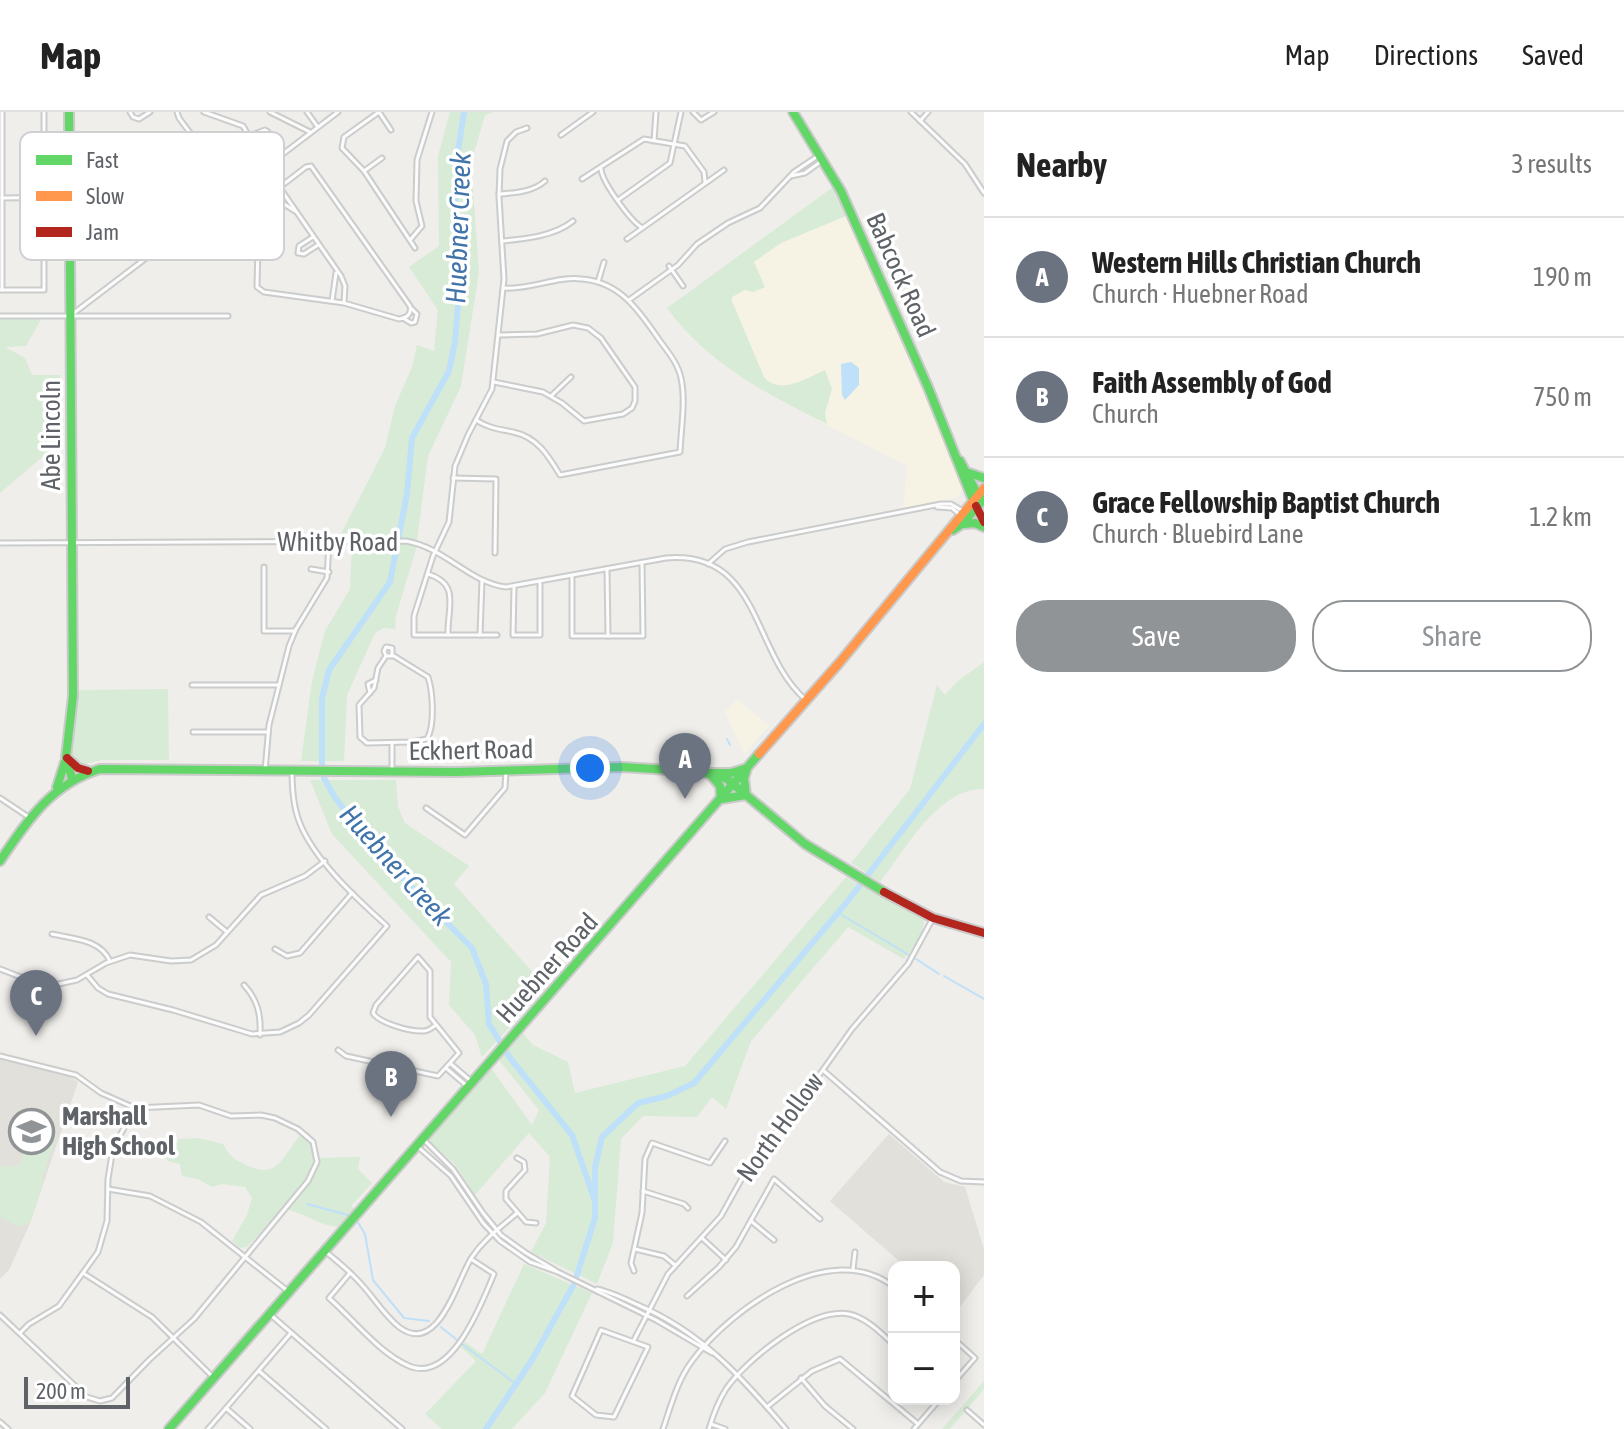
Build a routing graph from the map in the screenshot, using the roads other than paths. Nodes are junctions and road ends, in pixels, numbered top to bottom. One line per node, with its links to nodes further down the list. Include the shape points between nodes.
1 (2, 112): 46 (street)
2 (69, 112): 24 (main road, Abe Lincoln)
3 (130, 112): 4 (street, via 139,119)
4 (150, 112)
5 (177, 112): 25 (street)
6 (204, 112): 26 (street, via 238,123)
7 (270, 112): 29 (street)
8 (307, 112): 21 (street)
9 (338, 112): 21 (street)
10 (379, 112): 23 (street); 38 (street, via 342,141 345,152)
11 (432, 112): 54 (street, via 417,160 416,201 422,226)
12 (593, 112): 30 (street)
13 (656, 112): 31 (street)
14 (681, 112): 32 (street)
15 (693, 112): 16 (street, via 701,120)
16 (714, 112)
17 (793, 112): 34 (main road, Babcock Road)
18 (911, 112): 20 (street)
19 (928, 112): 20 (street)
20 (920, 122): 43 (street, via 965,164)
21 (317, 126): 29 (street)
22 (527, 128): 45 (street, via 507,141)
23 (391, 130)
24 (69, 132)
25 (190, 132)
26 (246, 132)
27 (259, 132): 28 (street)
28 (268, 132)
29 (310, 132): 33 (street)
30 (561, 135)
31 (654, 141): 32 (street); 36 (street, via 638,141)
32 (674, 144): 41 (street, via 687,148); 47 (street, via 668,165)
33 (284, 152)
34 (822, 157): 52 (street, via 791,176 756,211); 84 (main road, Babcock Road)
35 (382, 158): 38 (street)
36 (601, 168): 39 (street); 47 (street)
37 (724, 170): 41 (street)
38 (364, 171): 54 (street)
39 (582, 179)
40 (545, 181): 45 (street, via 521,192)
41 (705, 182): 51 (street)
42 (284, 184): 74 (street, via 311,166)
43 (984, 193)
44 (284, 194): 49 (street)
45 (499, 194): 56 (street)
46 (1, 198): 70 (street)
47 (618, 200): 51 (street)
48 (284, 204): 49 (street)
49 (295, 211): 53 (street)
50 (573, 221): 56 (street, via 529,238)
51 (641, 227): 55 (street)
52 (708, 236): 57 (street); 65 (street)
53 (313, 237): 58 (street); 58 (street, via 299,246 298,253)
54 (411, 239): 59 (street)
55 (627, 239)
56 (502, 241): 69 (street)
57 (712, 243)
58 (318, 245): 66 (street)
59 (415, 248)
60 (44, 260): 70 (street, via 44,290)
61 (70, 260): 76 (main road, Abe Lincoln)
62 (143, 260): 76 (street)
63 (257, 260): 72 (street, via 257,287 264,292)
64 (604, 262): 67 (street)
65 (671, 268): 68 (street); 71 (street)
66 (335, 269): 72 (street); 73 (street, via 345,286)
67 (598, 282): 69 (street, via 568,278 530,288); 71 (street)
68 (683, 286)
69 (504, 288): 79 (street)
70 (1, 290)
71 (629, 300): 83 (street, via 679,372 680,452 560,475 533,440)
72 (332, 301): 73 (street)
73 (344, 303): 78 (street)
74 (411, 308): 78 (street); 78 (street, via 416,320)
75 (0, 316): 76 (street)
76 (70, 316): 77 (street); 93 (main road, Abe Lincoln)
77 (228, 316)
78 (403, 318)
79 (498, 335): 81 (street); 82 (street, via 525,336 573,325 591,330 635,387 632,408 584,421)
80 (571, 377): 82 (street)
81 (494, 382): 82 (street); 83 (street)
82 (551, 396)
83 (476, 420): 86 (street)
84 (959, 461): 85 (main road, Babcock Road); 88 (main road, Babcock Road)
85 (969, 473): 87 (main road); 88 (main road, Babcock Road)
86 (453, 478): 94 (street, via 449,522); 95 (street, via 496,479)
87 (984, 478)
88 (980, 500): 89 (main road, Huebner Road); 90 (main road, Babcock Road)
89 (962, 517): 90 (main road); 97 (street, via 951,504 733,546); 114 (main road, Huebner Road)
90 (984, 525)
91 (329, 542): 93 (street, Whitby Road); 94 (street, Whitby Road, via 413,542); 101 (street)
92 (0, 543): 93 (street, Whitby Road)
93 (72, 543): 118 (main road, Abe Lincoln, via 73,696)
94 (437, 550): 102 (street); 104 (street, Whitby Road)
95 (495, 553)
96 (642, 563): 97 (street, Whitby Road, via 677,557); 100 (street, Whitby Road); 111 (street, via 643,636)
97 (708, 564): 114 (street, Whitby Road, via 745,594 781,671)
98 (264, 567): 107 (street, via 264,631)
99 (311, 569): 101 (street)
100 (607, 569): 103 (street, Whitby Road); 111 (street)
101 (329, 572): 107 (street)
102 (428, 574): 108 (street, via 443,580 450,593); 108 (street, via 413,621 414,635)
103 (572, 576): 105 (street, Whitby Road); 111 (street, via 572,636)
104 (482, 580): 106 (street, Whitby Road); 109 (street)
105 (540, 582): 106 (street, Whitby Road); 106 (street, via 540,635 513,635)
106 (514, 587)
107 (295, 631): 113 (street)
108 (448, 635): 109 (street)
109 (480, 635): 110 (street)
110 (497, 635)
111 (608, 636)
112 (192, 685): 113 (street)
113 (279, 685): 116 (street)
114 (806, 700): 119 (main road, Huebner Road)
115 (193, 732): 116 (street)
116 (267, 732): 121 (street)
117 (392, 743): 117 (street, via 429,737 431,690 426,674 389,656 359,705 360,737 367,743); 124 (street)
118 (66, 757): 123 (main road); 126 (main road, Abe Lincoln); 128 (main road)
119 (747, 768): 125 (main road); 127 (main road, Huebner Road); 129 (main road)
120 (506, 770): 124 (main road, Eckhert Road); 125 (main road, Eckhert Road, via 653,768); 132 (street, via 503,791 465,835)
121 (265, 771): 122 (main road, Eckhert Road); 123 (main road, Eckhert Road)
122 (292, 771): 124 (main road, Eckhert Road); 134 (street)
123 (89, 772): 126 (main road, Eckhert Road)
124 (392, 772)
125 (709, 773): 127 (main road, Eckhert Road); 131 (main road, via 720,786)
126 (72, 778): 128 (main road, Eckhert Road)
127 (734, 784): 129 (main road, Eckhert Road); 131 (main road, Huebner Road)
128 (56, 788): 133 (main road, Eckhert Road)
129 (746, 795): 131 (main road); 140 (main road, Eckhert Road, via 850,873)
130 (0, 798): 133 (street)
131 (721, 799): 156 (main road, Huebner Road)
132 (426, 808)
133 (30, 818): 136 (main road, Eckhert Road)
134 (301, 826): 135 (street); 137 (street)
135 (292, 829)
136 (0, 861)
137 (325, 861): 138 (street); 141 (street, via 261,895)
138 (352, 893): 144 (street, via 300,953 287,956); 150 (street, via 387,926 304,1019 286,1030)
139 (209, 917): 141 (street)
140 (933, 918): 142 (main road, Eckhert Road); 155 (street, North Hollow, via 908,964)
141 (227, 932): 145 (street, via 191,960 139,955)
142 (984, 933)
143 (52, 934): 145 (street, via 93,943)
144 (275, 949)
145 (110, 961): 147 (street)
146 (0, 969): 147 (street, via 44,985)
147 (87, 975): 150 (street, via 108,994)
148 (244, 985): 150 (street, via 259,1009)
149 (436, 1025): 149 (street, via 419,1030 374,1016 376,1005 418,957 430,971 428,1012); 153 (street, via 459,1053)
150 (260, 1035)
151 (338, 1050): 154 (street, via 438,1076)
152 (0, 1056): 157 (street, via 64,1071)
153 (450, 1063): 154 (street); 156 (street)
154 (446, 1068): 156 (street)
155 (823, 1069): 161 (street, via 940,1172 961,1181); 170 (street, North Hollow, via 751,1162 721,1216)
156 (470, 1084): 159 (main road, Huebner Road)
157 (135, 1108): 162 (street, via 113,1148); 175 (street, via 199,1105 231,1116 261,1115 298,1129 313,1142 317,1154 308,1181)
158 (725, 1141): 163 (street, via 710,1163 652,1143)
159 (420, 1142): 169 (street); 169 (street, via 453,1169); 173 (main road, Huebner Road)
160 (517, 1158): 165 (street, via 525,1170 505,1194)
161 (984, 1182)
162 (108, 1189): 175 (street, via 166,1203); 181 (street, via 102,1243)
163 (643, 1191): 164 (street); 172 (street)
164 (688, 1208)
165 (517, 1213): 168 (street); 169 (street)
166 (820, 1219): 167 (street, via 774,1179)
167 (751, 1221): 171 (street); 177 (street)
168 (536, 1223)
169 (494, 1232): 176 (street); 184 (street, via 521,1257)
170 (702, 1238): 177 (street); 178 (street, North Hollow)
171 (774, 1240)
172 (635, 1249): 178 (street, via 664,1256); 180 (street)
173 (325, 1251): 182 (street); 185 (main road, Huebner Road)
174 (855, 1252): 179 (street)
175 (245, 1256): 185 (street); 193 (street)
176 (471, 1259): 182 (street, via 440,1321 419,1333 396,1325); 182 (street, via 494,1274 463,1339 441,1362 428,1367 404,1363 329,1298)
177 (726, 1260): 186 (street)
178 (675, 1265): 187 (street, North Hollow)
179 (853, 1269): 183 (street); 197 (street, via 822,1271 782,1287)
180 (634, 1271)
181 (83, 1273): 191 (street, via 59,1306); 193 (street, via 152,1317)
182 (350, 1273)
183 (888, 1283)
184 (593, 1288): 187 (street); 190 (street)
185 (289, 1292): 188 (main road, Huebner Road)
186 (687, 1296)
187 (648, 1310): 190 (street, North Hollow); 197 (street)
188 (269, 1314): 192 (street); 201 (main road, Huebner Road)
189 (0, 1315): 191 (street)
190 (646, 1315): 194 (street, North Hollow); 197 (street)
191 (20, 1333): 193 (street, via 87,1397 106,1400 121,1392)
192 (291, 1333): 198 (street); 216 (street)
193 (173, 1339): 201 (street)
194 (634, 1340): 194 (street, via 648,1347 614,1417 596,1415 572,1396 601,1330)
195 (888, 1340): 199 (street, via 860,1318 832,1314 781,1338)
196 (960, 1344): 200 (street, via 975,1358)
197 (704, 1346): 199 (street); 217 (street, via 677,1388)
198 (259, 1371): 205 (street); 215 (street)
199 (737, 1375): 204 (street); 210 (street)
200 (960, 1375)
201 (214, 1378): 211 (main road, Huebner Road)
202 (801, 1378): 204 (street); 209 (street, via 846,1361); 220 (street)
203 (935, 1405): 209 (street)
204 (767, 1407): 219 (street)
205 (226, 1408): 213 (street); 214 (street)
206 (967, 1410): 208 (street)
207 (0, 1422): 212 (street)
208 (984, 1423)
209 (918, 1424): 221 (street)
210 (710, 1426): 218 (street)
211 (171, 1428)
212 (8, 1429)
213 (208, 1429)
214 (250, 1429)
215 (326, 1429)
216 (402, 1429)
217 (663, 1429)
218 (725, 1429)
219 (786, 1429)
220 (853, 1429)
221 (914, 1429)

